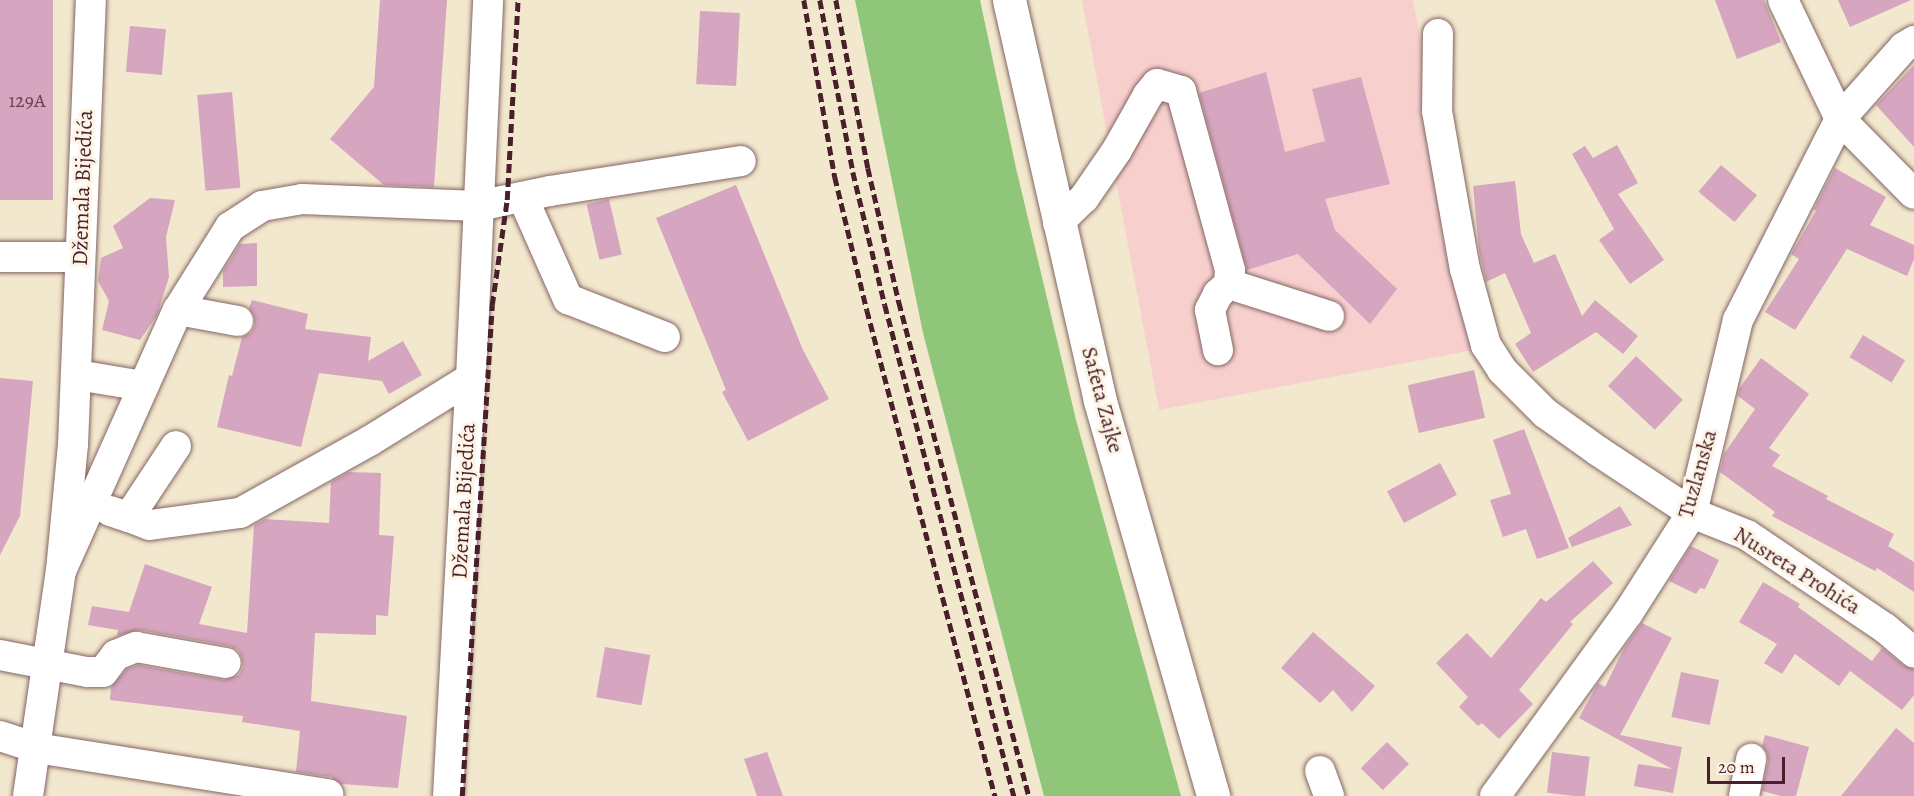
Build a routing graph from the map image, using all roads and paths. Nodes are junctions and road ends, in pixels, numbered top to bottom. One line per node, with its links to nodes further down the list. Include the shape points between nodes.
1 (91, 0): 14 (street, Džemala Bijedića)
2 (488, 0): 11 (street, Džemala Bijedića)
3 (1009, 0): 12 (main road, Safeta Zajke)
4 (1783, 0): 7 (street)
5 (1438, 34): 26 (street, Nusreta Prohića, via 1437,111 1465,269 1486,345 1502,370 1545,413)
6 (1914, 41): 7 (street, Tuzlanska, via 1904,47)
7 (1840, 119): 9 (street); 26 (street, Tuzlanska, via 1738,320)
8 (741, 161): 10 (street)
9 (1914, 194)
10 (523, 198): 11 (street); 19 (street, via 568,299)
11 (478, 206): 16 (street, Džemala Bijedića, via 302,199 262,206 230,227); 22 (street, Džemala Bijedića)
12 (1058, 223): 15 (street, via 1084,198 1157,84 1181,91 1230,270); 39 (main road, Safeta Zajke, via 1101,401)
13 (0, 257): 14 (street)
14 (80, 257): 21 (street, Džemala Bijedića)
15 (1229, 284): 17 (street); 20 (street, via 1210,310)
16 (178, 310): 18 (street); 23 (street, Džemala Bijedića)
17 (1329, 316)
18 (238, 321)
19 (665, 337)
20 (1218, 350)
21 (77, 375): 23 (street); 28 (street, Džemala Bijedića)
22 (471, 378): 27 (street, via 371,440 240,513 150,525); 38 (street, Džemala Bijedića)
23 (143, 386): 25 (street, Džemala Bijedića)
24 (176, 446): 27 (street)
25 (90, 505): 27 (street); 28 (street, Džemala Bijedića)
26 (1692, 513): 29 (street, Nusreta Prohića, via 1747,535 1886,628); 40 (street, Tuzlanska, via 1628,613)
27 (129, 517)
28 (61, 571): 32 (street, Džemala Bijedića)
29 (1914, 652)
30 (0, 655): 32 (street)
31 (226, 663): 32 (street, via 136,647 116,655 103,672)
32 (48, 664): 34 (street, Džemala Bijedića)
33 (0, 736): 34 (street)
34 (36, 748): 36 (street); 37 (street, Džemala Bijedića)
35 (1751, 759): 41 (street)
36 (328, 794)
37 (28, 796)
38 (448, 796)
39 (1213, 796)
40 (1495, 796)
41 (1744, 796)

